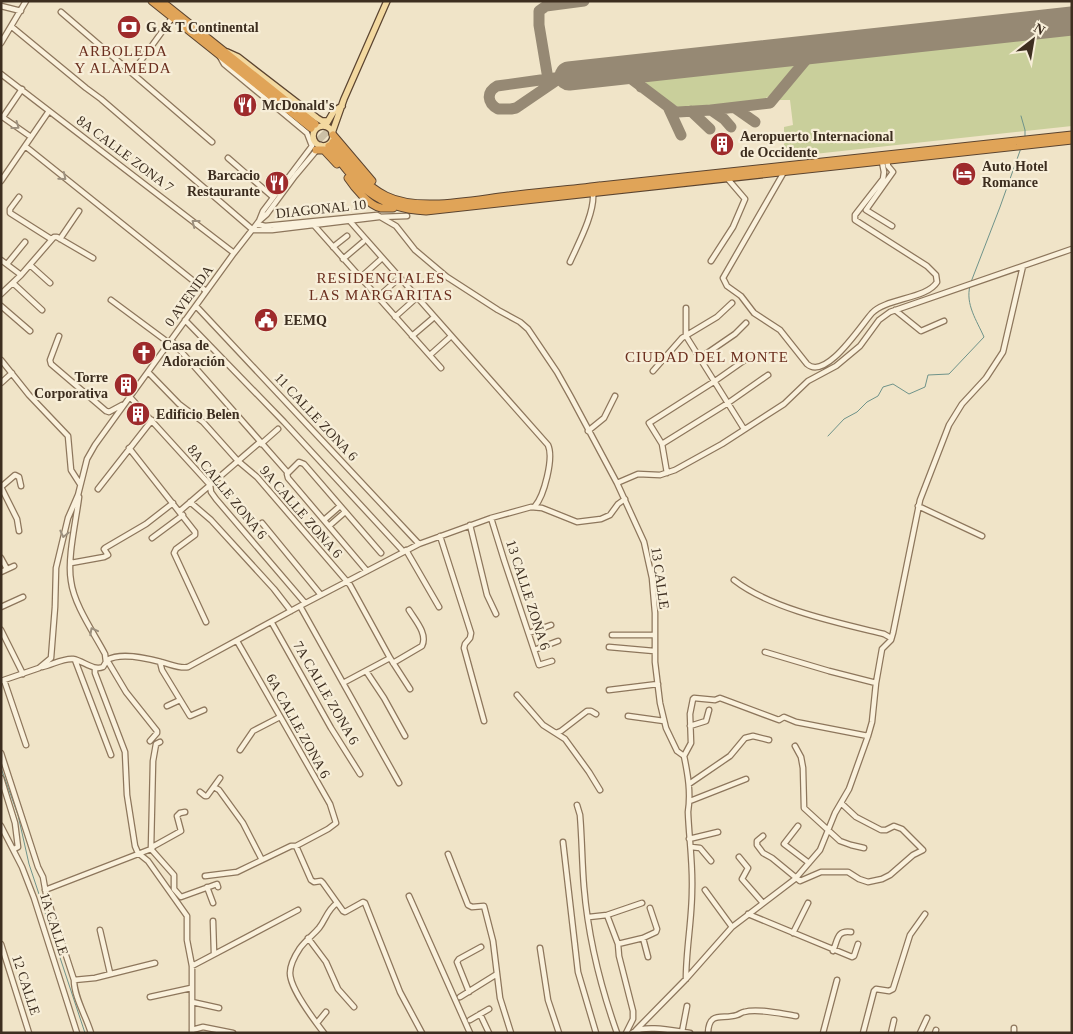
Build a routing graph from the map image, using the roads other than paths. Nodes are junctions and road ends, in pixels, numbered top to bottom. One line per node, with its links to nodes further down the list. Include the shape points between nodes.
1 (26, 1): 6 (street)
2 (152, 1): 8 (highway)
3 (161, 1): 11 (highway)
4 (387, 1): 15 (main road)
5 (1, 6): 6 (street)
6 (21, 11): 9 (street)
7 (61, 12): 12 (street)
8 (172, 18): 11 (highway); 12 (street)
9 (12, 26): 10 (street); 46 (street)
10 (1, 43)
11 (222, 53): 18 (main road, via 238,57 317,118); 19 (highway); 27 (street, via 224,64 307,132)
12 (132, 73): 24 (street)
13 (1, 74): 14 (street, 8A CALLE ZONA 7)
14 (22, 89): 16 (street, 8A CALLE ZONA 7); 17 (street)
15 (342, 106): 18 (main road); 22 (main road)
16 (49, 111): 21 (street); 53 (street, 8A CALLE ZONA 7, one-way to 16)
17 (2, 116): 21 (street, one-way to 21)
18 (328, 121): 19 (main road)
19 (316, 126): 22 (main road, via 328,128); 27 (main road)
20 (1072, 135): 25 (highway)
21 (31, 137): 26 (street)
22 (332, 139): 27 (main road, via 329,144); 34 (highway, via 374,189 408,203 426,204); 38 (highway, via 350,174 363,188 378,199)
23 (1072, 140): 25 (highway)
24 (212, 142)
25 (1024, 143): 29 (highway); 33 (highway)
26 (25, 146): 32 (street); 68 (street, one-way to 68)
27 (316, 146): 37 (street); 38 (highway, via 324,150 360,194 375,206); 43 (street)
28 (228, 158): 37 (street)
29 (884, 161): 30 (highway); 30 (street, via 883,179 855,215 855,220 927,266 936,275 937,282 926,291 876,309 837,356 814,367 807,364 780,330 754,313 723,278); 45 (street, via 893,172 866,210)
30 (784, 172): 31 (highway)
31 (727, 178): 35 (highway); 58 (street, via 745,198 733,227)
32 (1, 181)
33 (639, 182): 34 (highway); 35 (highway)
34 (600, 186): 35 (highway)
35 (593, 193): 38 (highway, via 426,211); 59 (street, via 588,220)
36 (19, 196): 48 (street, via 10,213)
37 (273, 197): 43 (street)
38 (399, 207)
39 (79, 211): 48 (street)
40 (407, 216): 41 (street, DIAGONAL 10)
41 (379, 217): 42 (street, DIAGONAL 10); 108 (street, 13 CALLE, via 394,225 415,250 447,277 528,329 557,372)
42 (348, 219): 44 (street, DIAGONAL 10); 125 (street, via 548,445 550,458 543,495)
43 (258, 223): 44 (street, DIAGONAL 10, via 265,226); 46 (street, 0 AVENIDA)
44 (312, 223): 46 (street, DIAGONAL 10); 51 (street)
45 (892, 226)
46 (253, 230): 53 (street, 0 AVENIDA)
47 (347, 236): 51 (street)
48 (55, 238): 54 (street); 61 (street)
49 (25, 242): 60 (street)
50 (363, 242): 55 (street)
51 (333, 247): 55 (street)
52 (1072, 249): 62 (street)
53 (234, 253): 68 (street, 0 AVENIDA)
54 (94, 258)
55 (343, 258): 64 (street)
56 (1, 260): 60 (street)
57 (380, 260): 64 (street)
58 (711, 261)
59 (570, 262)
60 (7, 264): 63 (street)
61 (30, 265): 63 (street); 67 (street)
62 (1023, 266): 78 (street); 126 (street, via 1003,352 949,425)
63 (21, 275): 66 (street)
64 (360, 278): 70 (street)
65 (397, 280): 70 (street)
66 (13, 283): 69 (street); 77 (street)
67 (50, 283)
68 (206, 291): 75 (street, 0 AVENIDA)
69 (1, 294)
70 (378, 297): 79 (street)
71 (110, 300): 89 (street)
72 (414, 300): 79 (street)
73 (732, 303): 87 (street, via 717,317)
74 (1, 306): 84 (street)
75 (196, 306): 81 (street, 0 AVENIDA); 138 (street, 11 CALLE ZONA 6)
76 (686, 308): 87 (street)
77 (42, 310)
78 (895, 310): 82 (street, via 921,331); 107 (street, via 879,320 862,344 836,366 808,381 784,404)
79 (395, 317): 86 (street)
80 (432, 319): 86 (street)
81 (186, 320): 89 (street, 0 AVENIDA); 139 (street)
82 (944, 321)
83 (746, 322): 92 (street, via 735,334)
84 (30, 331)
85 (59, 336): 104 (street, via 51,364 106,411)
86 (412, 336): 90 (street)
87 (686, 336): 92 (street); 95 (street)
88 (449, 338): 90 (street)
89 (170, 341): 96 (street, 0 AVENIDA); 109 (street)
90 (430, 355): 94 (street)
91 (752, 355): 99 (street)
92 (700, 358): 99 (street)
93 (1, 360): 97 (street)
94 (441, 368)
95 (653, 371)
96 (148, 372): 101 (street, 0 AVENIDA); 112 (street, 9A CALLE ZONA 6, via 179,404 200,419)
97 (12, 373): 100 (street); 118 (street, via 68,436 71,470)
98 (768, 375): 103 (street)
99 (715, 381): 103 (street); 110 (street, via 649,423)
100 (1, 383)
101 (130, 396): 104 (street, 0 AVENIDA); 105 (street, 8A CALLE ZONA 6)
102 (616, 396): 108 (street, via 604,418)
103 (728, 403): 107 (street); 110 (street)
104 (124, 405): 118 (street, 0 AVENIDA, via 90,454)
105 (152, 420): 111 (street); 116 (street, 8A CALLE ZONA 6)
106 (278, 429): 109 (street)
107 (744, 430): 113 (street, via 679,469)
108 (588, 431): 115 (street, 13 CALLE)
109 (261, 443): 112 (street); 114 (street)
110 (662, 444): 113 (street)
111 (129, 448): 120 (street); 123 (street)
112 (238, 461): 116 (street); 148 (street, 9A CALLE ZONA 6, via 261,482)
113 (667, 472): 115 (street, via 660,476 638,474)
114 (288, 474): 124 (street, via 302,462); 130 (street)
115 (617, 483): 121 (street, 13 CALLE)
116 (210, 485): 122 (street); 151 (street, 8A CALLE ZONA 6, via 216,499)
117 (21, 486): 119 (street, via 19,477 15,475)
118 (80, 486): 142 (street, 0 AVENIDA); 177 (street, 0 AVENIDA, one-way to 177, via 68,518 56,568 51,656)
119 (1, 487): 134 (street)
120 (98, 489)
121 (625, 499): 125 (street, via 608,516 583,522); 163 (street, 13 CALLE, via 648,554 654,598)
122 (190, 502): 128 (street); 154 (street, via 211,520)
123 (173, 504): 128 (street); 142 (street, via 104,548 108,555 104,558)
124 (340, 506): 127 (street); 130 (street)
125 (535, 506): 129 (street)
126 (918, 506): 136 (street); 164 (street)
127 (345, 512): 133 (street); 140 (street)
128 (181, 513): 137 (street); 157 (street, via 196,534 174,551)
129 (492, 518): 132 (street); 161 (street, 13 CALLE ZONA 6)
130 (324, 520): 133 (street)
131 (262, 523): 149 (street)
132 (470, 525): 135 (street); 156 (street, via 487,595)
133 (329, 526): 145 (street)
134 (19, 531)
135 (440, 536): 138 (street); 195 (street, via 471,634 464,648)
136 (982, 536)
137 (152, 538)
138 (418, 544): 139 (street)
139 (405, 550): 145 (street); 153 (street)
140 (380, 553)
141 (1, 558): 144 (street)
142 (71, 563): 173 (street, 0 AVENIDA, one-way to 142, via 74,596 70,580)
143 (14, 566): 144 (street)
144 (7, 569): 146 (street)
145 (367, 571): 148 (street)
146 (1, 572)
147 (734, 580): 164 (street, via 750,592 793,608)
148 (346, 583): 149 (street); 171 (street, 9A CALLE ZONA 6)
149 (321, 595): 151 (street)
150 (23, 597): 152 (street)
151 (302, 604): 154 (street); 183 (street, 8A CALLE ZONA 6)
152 (1, 607)
153 (439, 607)
154 (291, 610): 158 (street)
155 (409, 610): 176 (street, via 424,642)
156 (496, 614)
157 (206, 622)
158 (272, 623): 165 (street); 210 (street, 7A CALLE ZONA 6)
159 (551, 625): 161 (street)
160 (1, 630): 180 (street)
161 (529, 633): 168 (street, 13 CALLE ZONA 6)
162 (612, 635): 163 (street)
163 (654, 635): 169 (street, 13 CALLE)
164 (891, 638): 182 (street, via 882,650)
165 (237, 641): 175 (street, via 185,668); 194 (street, 6A CALLE ZONA 6)
166 (558, 641): 168 (street)
167 (609, 647): 169 (street)
168 (534, 650): 174 (street, 13 CALLE ZONA 6, via 539,665)
169 (654, 650): 184 (street, 13 CALLE)
170 (765, 652): 182 (street)
171 (390, 658): 176 (street, 9A CALLE ZONA 6); 179 (street)
172 (75, 660): 177 (street); 178 (street); 208 (street)
173 (106, 660): 175 (street, via 123,657); 178 (street, via 103,667); 201 (street, 0 AVENIDA, via 157,731)
174 (552, 661)
175 (160, 662): 188 (street)
176 (394, 664): 185 (street, 9A CALLE ZONA 6)
177 (39, 668): 180 (street)
178 (95, 669): 235 (street, via 124,752 126,795)
179 (366, 671): 183 (street); 199 (street)
180 (23, 674): 181 (street)
181 (3, 681): 204 (street)
182 (876, 682): 200 (street)
183 (343, 683): 214 (street, 8A CALLE ZONA 6)
184 (658, 684): 186 (street); 196 (street, 13 CALLE)
185 (410, 689)
186 (609, 690)
187 (517, 695): 198 (street, via 543,725)
188 (180, 700): 189 (street); 190 (street, via 190,716)
189 (167, 706)
190 (204, 710)
191 (709, 710): 197 (street, via 706,721)
192 (596, 714): 198 (street, via 587,711)
193 (628, 716): 196 (street)
194 (280, 717): 206 (street, via 253,731); 230 (street, 6A CALLE ZONA 6, via 330,804 336,824)
195 (484, 721)
196 (664, 721): 209 (street, 13 CALLE, via 677,751)
197 (690, 726): 200 (street, via 693,699 719,698 778,720 784,717); 209 (street, via 691,743)
198 (556, 733): 217 (street, via 565,739)
199 (405, 736)
200 (868, 736): 220 (street)
201 (150, 740)
202 (769, 740): 215 (street, via 753,736 745,738 730,756)
203 (160, 742): 233 (street, via 156,744 153,761)
204 (26, 745)
205 (795, 746): 225 (street, via 803,768 804,808)
206 (240, 750)
207 (1, 753): 245 (street)
208 (111, 754)
209 (684, 756): 215 (street, 13 CALLE)
210 (360, 774)
211 (1, 778): 234 (street, via 15,823 18,847)
212 (220, 778): 216 (street)
213 (746, 780): 219 (street)
214 (399, 784)
215 (689, 784): 219 (street, 13 CALLE)
216 (214, 788): 218 (street, via 206,797); 238 (street, via 219,790 243,823)
217 (600, 790)
218 (200, 792)
219 (690, 801): 228 (street, 13 CALLE)
220 (841, 803): 225 (street); 242 (street, via 856,817 881,830 894,826 900,828 923,850 887,878 872,882 863,881 848,872 821,872 800,882)
221 (578, 805): 258 (street)
222 (185, 812): 233 (street, via 178,816 181,831)
223 (1, 826): 234 (street, 1A CALLE)
224 (798, 826): 240 (street, via 784,844)
225 (828, 830): 232 (street, via 842,842); 240 (street, via 823,845)
226 (718, 832): 228 (street)
227 (763, 836): 242 (street, via 758,841 759,848)
228 (689, 839): 231 (street, 13 CALLE)
229 (563, 842): 310 (street, via 578,972)
230 (296, 846): 238 (street); 249 (street, via 311,880 321,881)
231 (690, 847): 239 (street, via 700,848); 278 (street, 13 CALLE, via 691,922)
232 (864, 848)
233 (151, 849): 235 (street); 244 (street, via 174,875 174,888 180,897)
234 (14, 850): 301 (street, 1A CALLE, via 34,898)
235 (138, 853): 245 (street); 275 (street, via 146,858 185,912)
236 (448, 854): 277 (street, via 468,905 484,906)
237 (739, 856): 251 (street, via 748,868 742,878)
238 (262, 860): 241 (street, via 236,873)
239 (711, 861)
240 (809, 863): 242 (street)
241 (205, 876)
242 (795, 879): 251 (street)
243 (218, 887): 244 (street, via 217,884)
244 (207, 888): 248 (street)
245 (46, 890): 279 (street)
246 (705, 890): 260 (street)
247 (409, 896): 306 (street)
248 (213, 903)
249 (337, 903): 264 (street); 305 (street, via 344,912 366,903 400,992)
250 (642, 903): 257 (street)
251 (763, 903): 255 (street)
252 (808, 903): 263 (street)
253 (650, 908): 265 (street, via 657,931)
254 (298, 910): 272 (street)
255 (748, 914): 260 (street); 263 (street)
256 (925, 914): 316 (street, via 910,935 893,989 874,991)
257 (607, 915): 258 (street); 267 (street)
258 (589, 918): 311 (street)
259 (212, 921): 272 (street)
260 (732, 927): 278 (street)
261 (100, 930): 276 (street)
262 (851, 932): 271 (street, via 841,933)
263 (793, 933): 271 (street)
264 (308, 938): 287 (street, via 326,962 338,989); 296 (street, via 296,955 290,975 301,1001)
265 (643, 938): 267 (street); 273 (street)
266 (1, 944): 300 (street, 12 CALLE)
267 (618, 944): 312 (street, via 633,1012)
268 (858, 944): 271 (street, via 853,957)
269 (481, 947): 282 (street, via 457,962)
270 (540, 948): 309 (street, via 548,1000)
271 (833, 951)
272 (214, 953): 275 (street)
273 (648, 958)
274 (155, 963): 276 (street)
275 (192, 966): 281 (street)
276 (110, 973): 279 (street)
277 (497, 974): 282 (street); 308 (street, via 500,998)
278 (686, 978): 298 (street)
279 (74, 980): 302 (street)
280 (837, 980): 315 (street)
281 (191, 988): 283 (street); 285 (street)
282 (469, 992): 284 (street)
283 (150, 997)
284 (460, 997)
285 (192, 1002): 288 (street); 297 (street)
286 (687, 1006): 299 (street)
287 (354, 1007)
288 (219, 1008)
289 (488, 1009): 291 (street)
290 (326, 1012): 296 (street)
291 (480, 1014): 294 (street); 307 (street)
292 (796, 1016): 314 (street, via 746,1011 713,1019)
293 (927, 1018): 318 (street)
294 (470, 1020)
295 (894, 1020): 317 (street)
296 (316, 1023): 304 (street)
297 (192, 1031): 303 (street, via 203,1027)
298 (634, 1031): 299 (street)
299 (682, 1032): 313 (street)
300 (29, 1033)
301 (77, 1033)
302 (91, 1033)
303 (233, 1033)
304 (324, 1033)
305 (422, 1033)
306 (470, 1033)
307 (489, 1033)
308 (511, 1033)
309 (559, 1033)
310 (596, 1033)
311 (617, 1033)
312 (626, 1033)
313 (690, 1033)
314 (708, 1033)
315 (823, 1033)
316 (863, 1033)
317 (891, 1033)
318 (920, 1033)

